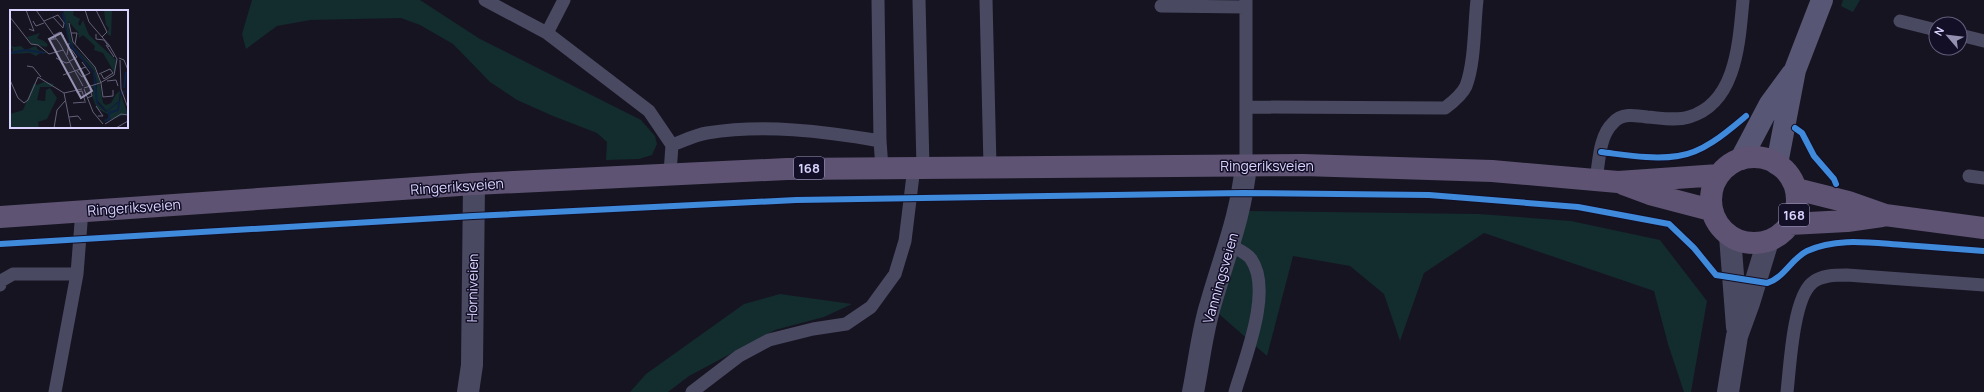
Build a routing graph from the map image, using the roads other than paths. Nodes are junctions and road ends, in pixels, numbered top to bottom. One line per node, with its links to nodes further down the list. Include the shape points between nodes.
1 (485, 0): 13 (lane)
2 (564, 0): 13 (lane)
3 (878, 0): 18 (lane)
4 (919, 0): 24 (lane)
5 (986, 0): 23 (lane)
6 (1477, 0): 17 (lane, via 1471,66 1466,87 1456,100 1445,108)
7 (1743, 0): 30 (lane, via 1739,43 1727,86 1709,107 1690,117 1670,119 1621,116 1605,132)
8 (1822, 0): 16 (street)
9 (1246, 3): 10 (lane); 17 (lane)
10 (1161, 6)
11 (1900, 21): 12 (lane)
12 (1928, 28)
13 (547, 33): 19 (lane, via 649,111)
14 (1968, 37): 15 (lane)
15 (1984, 41)
16 (1795, 70): 20 (street, via 1770,104); 21 (street)
17 (1246, 106): 22 (lane)
18 (880, 141): 19 (lane, via 778,129 706,133); 25 (lane)
19 (672, 145): 26 (lane)
20 (1741, 159): 21 (main road, 168, via 1760,157); 27 (main road, 168, via 1725,168)
21 (1778, 164): 33 (main road, 168, via 1792,179)
22 (1246, 165): 23 (main road, Ringeriksveien / 168); 30 (main road, Ringeriksveien / 168, via 1446,168); 42 (street, Vanningsveien, via 1243,193)
23 (990, 166): 24 (main road, Ringeriksveien / 168)
24 (919, 167): 25 (main road, Ringeriksveien / 168); 49 (lane, via 905,242 895,274 870,307 846,324 770,340 739,356)
25 (882, 168): 26 (main road, Ringeriksveien / 168)
26 (670, 173): 32 (main road, Ringeriksveien / 168)
27 (1719, 175): 31 (main road, Ringeriksveien / 168); 35 (main road, 168, via 1710,197)
28 (1969, 176): 29 (lane)
29 (1984, 178)
30 (1596, 180): 31 (main road, Ringeriksveien / 168)
31 (1618, 182): 35 (main road, Ringeriksveien / 168, via 1650,194)
32 (474, 184): 34 (main road, Ringeriksveien / 168); 48 (street, Horniveien, via 472,365)
33 (1796, 189): 36 (main road, 168, via 1848,202); 38 (main road, 168, via 1796,207)
34 (82, 210): 37 (main road, Ringeriksveien / 168); 43 (lane)
35 (1711, 210): 40 (main road, 168, via 1715,220)
36 (1885, 216): 38 (main road, 168); 39 (main road, 168)
37 (0, 217)
38 (1790, 224): 41 (main road, 168)
39 (1984, 228)
40 (1730, 236): 41 (main road, 168, via 1748,243); 46 (street)
41 (1768, 241): 46 (street)
42 (1230, 245): 50 (street, Vanningsveien, via 1210,304); 51 (lane, via 1251,258 1259,280 1259,305)
43 (78, 274): 44 (lane, via 13,274 1,281); 47 (lane)
44 (0, 285)
45 (1984, 285): 53 (lane, via 1847,275 1829,275 1813,282 1805,290 1798,311)
46 (1737, 336): 52 (street)
47 (55, 392)
48 (468, 392)
49 (692, 392)
50 (1193, 392)
51 (1235, 392)
52 (1728, 392)
53 (1787, 392)

